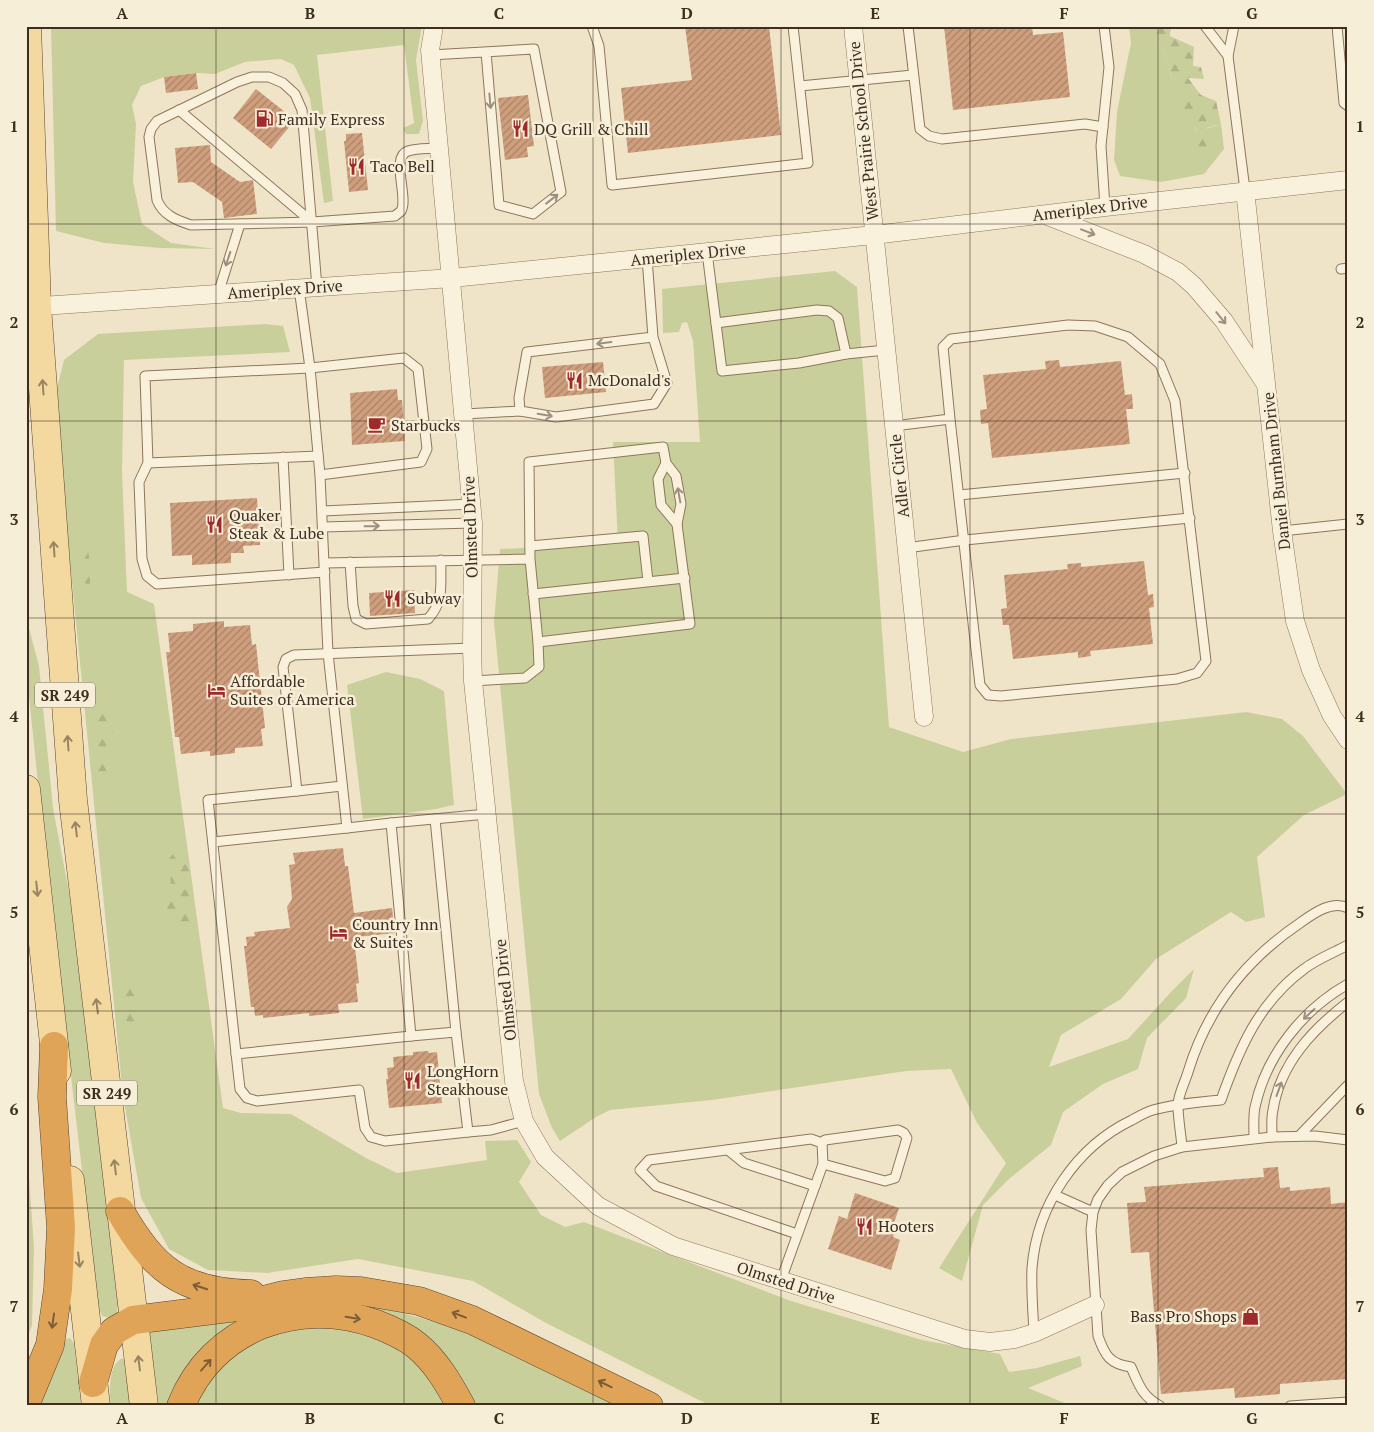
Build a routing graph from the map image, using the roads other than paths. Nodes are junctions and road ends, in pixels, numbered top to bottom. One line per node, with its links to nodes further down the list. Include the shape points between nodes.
1 (27, 26): 34 (main road, SR 249)
2 (434, 26): 12 (street)
3 (592, 26): 16 (lane, via 599,46 612,185 808,163)
4 (793, 26): 16 (lane)
5 (853, 26): 15 (street, West Prairie School Drive)
6 (908, 26): 14 (lane)
7 (1104, 26): 19 (lane, via 1109,67)
8 (1205, 26): 13 (lane)
9 (1234, 26): 13 (lane)
10 (1337, 26): 17 (lane, via 1344,102)
11 (486, 52): 11 (lane, one-way to 11, via 499,204 533,214 561,192 534,49); 12 (lane)
12 (430, 56): 20 (street)
13 (1228, 56): 22 (lane)
14 (913, 75): 15 (lane); 19 (lane, via 920,129 929,136 942,139 1085,124)
15 (858, 80): 16 (lane); 27 (street, West Prairie School Drive)
16 (800, 86)
17 (1348, 106)
18 (179, 110): 25 (lane); 25 (lane, via 252,77 269,77 283,83 295,94 302,110); 26 (lane, via 157,121 149,137 161,209 178,221 191,225)
19 (1103, 126): 23 (lane)
20 (439, 148): 25 (lane, via 406,151 402,155 403,204 395,216); 30 (street)
21 (1348, 180): 22 (street, Ameriplex Drive)
22 (1245, 190): 23 (street, Ameriplex Drive); 40 (street, Daniel Burnham Drive)
23 (1105, 206): 24 (street, Ameriplex Drive)
24 (1042, 214): 27 (street, Ameriplex Drive); 40 (street, one-way to 40, via 1144,254 1178,272 1224,321)
25 (312, 222): 26 (lane); 31 (lane)
26 (240, 224): 33 (lane, one-way to 33)
27 (874, 236): 28 (street, Ameriplex Drive); 37 (street, Adler Circle)
28 (707, 252): 29 (street, Ameriplex Drive); 35 (lane)
29 (647, 258): 30 (street, Ameriplex Drive); 36 (lane)
30 (452, 278): 31 (street, Ameriplex Drive); 42 (street, Olmsted Drive)
31 (317, 287): 32 (street, Ameriplex Drive)
32 (299, 288): 33 (street, Ameriplex Drive); 39 (lane)
33 (218, 294): 34 (street, Ameriplex Drive)
34 (31, 307): 108 (main road, SR 249, one-way to 34, via 72,800)
35 (716, 323): 38 (lane, via 829,311 838,318); 38 (lane, via 722,371 799,363)
36 (653, 337): 41 (lane, one-way to 41, via 527,352 519,398); 41 (lane, one-way to 36, via 556,417 654,404 666,383)
37 (886, 350): 38 (lane); 44 (street, Adler Circle)
38 (846, 354)
39 (310, 368): 45 (lane); 47 (lane, via 145,376); 50 (lane, via 404,358 418,369 427,449 421,462)
40 (1266, 384): 59 (street, Daniel Burnham Drive)
41 (520, 411): 42 (lane)
42 (464, 414): 52 (street, Olmsted Drive)
43 (950, 419): 44 (lane); 49 (lane, via 943,347 951,339 1068,325 1095,326 1128,336 1160,364 1175,401); 51 (lane)
44 (894, 426): 62 (street, Adler Circle)
45 (318, 456): 46 (lane); 50 (lane)
46 (283, 458): 47 (lane); 68 (lane)
47 (148, 463): 68 (lane, via 140,482 142,559 147,576 157,584)
48 (666, 463): 56 (lane, one-way to 48, via 680,504 676,476); 56 (lane, via 658,479 661,504); 61 (lane, via 663,447 529,462)
49 (1185, 473): 51 (lane); 54 (lane)
50 (320, 476): 53 (lane)
51 (959, 495): 60 (lane)
52 (472, 504): 53 (lane); 55 (street, Olmsted Drive)
53 (322, 510): 58 (lane)
54 (1190, 518): 60 (lane); 60 (lane, via 1206,661 1197,672 1177,678 1001,696 988,695 980,685)
55 (473, 523): 58 (lane, one-way to 55); 65 (street, Olmsted Drive)
56 (677, 524): 69 (lane)
57 (1348, 524): 59 (lane)
58 (323, 527): 67 (lane)
59 (1282, 531): 77 (street, Daniel Burnham Drive, via 1296,621 1311,670 1332,716)
60 (965, 540): 62 (lane)
61 (530, 546): 63 (lane); 70 (lane, via 643,536)
62 (906, 548): 76 (street, Adler Circle)
63 (530, 559): 65 (lane); 71 (lane)
64 (440, 560): 65 (lane); 66 (lane); 66 (lane, via 440,598 428,619 366,624 356,619)
65 (472, 560): 73 (street, Olmsted Drive)
66 (350, 562): 67 (lane)
67 (325, 567): 68 (lane); 74 (lane)
68 (288, 575)
69 (685, 578): 70 (lane); 72 (lane, via 690,624)
70 (648, 581): 71 (lane)
71 (533, 594): 72 (lane)
72 (538, 642): 75 (lane, via 539,667 525,678)
73 (472, 648): 74 (lane); 75 (street, Olmsted Drive)
74 (328, 653): 78 (lane); 80 (lane, via 294,655 286,659 283,666)
75 (474, 680): 81 (street, Olmsted Drive)
76 (924, 717)
77 (1348, 740)
78 (342, 786): 80 (lane); 84 (lane)
79 (26, 789): 92 (main road, SR 249, one-way to 92)
80 (297, 791): 85 (lane, via 208,800)
81 (486, 814): 82 (lane); 96 (street, Olmsted Drive, via 514,1081)
82 (435, 819): 83 (lane); 90 (lane)
83 (391, 824): 84 (lane); 91 (lane)
84 (346, 828): 85 (lane)
85 (213, 842): 93 (lane)
86 (1348, 908): 95 (lane, via 1332,905 1304,920 1246,968 1204,1027)
87 (1348, 945): 95 (lane, via 1304,969 1268,1004 1235,1060 1221,1100)
88 (1348, 984): 100 (lane, one-way to 100, via 1310,1012 1270,1063 1254,1110)
89 (1348, 1002): 99 (lane, one-way to 89, via 1272,1111 1291,1061 1308,1037)
90 (456, 1032): 91 (lane); 97 (lane)
91 (412, 1036): 93 (lane)
92 (54, 1046): 116 (main road, SR 249, one-way to 116); 118 (highway, one-way to 118, via 52,1097 61,1228 58,1289 50,1345)
93 (236, 1054): 97 (lane, via 240,1088 247,1098 257,1101 360,1090 365,1128 371,1137 385,1141)
94 (1348, 1085): 98 (lane)
95 (1178, 1104): 103 (lane); 107 (lane, via 1150,1110 1115,1128 1086,1151 1067,1173)
96 (524, 1121): 97 (lane); 111 (street, Olmsted Drive, via 545,1157 598,1206 673,1246)
97 (468, 1132)
98 (1299, 1136): 99 (lane); 101 (lane)
99 (1272, 1137): 100 (lane)
100 (1254, 1138): 103 (lane)
101 (1348, 1140)
102 (822, 1143): 104 (lane, via 810,1140); 105 (lane); 105 (lane, via 898,1130 907,1138 896,1178 885,1181)
103 (1182, 1147): 109 (lane, via 1122,1172 1108,1185)
104 (728, 1150): 106 (lane, via 744,1163); 110 (lane, via 649,1160 640,1170 656,1186)
105 (823, 1164): 106 (lane)
106 (815, 1186): 110 (lane)
107 (1055, 1195): 109 (lane); 115 (lane, via 1038,1237 1032,1267)
108 (120, 1211): 112 (highway, one-way to 108, via 234,1294 204,1289 179,1279 143,1248); 114 (main road, SR 249)
109 (1093, 1212): 113 (lane)
110 (798, 1234): 111 (lane)
111 (781, 1280): 115 (street, Olmsted Drive, via 965,1340 990,1342)
112 (283, 1295): 114 (highway, via 237,1307); 122 (highway, one-way to 112, via 489,1327 433,1306 361,1291)
113 (1095, 1305): 115 (street, Olmsted Drive); 123 (lane, via 1103,1350 1111,1360 1131,1367 1141,1390)
114 (133, 1320): 116 (highway, via 114,1331 104,1345); 119 (main road, SR 249, one-way to 114)
115 (1034, 1333)
116 (94, 1394)
117 (1348, 1402): 124 (lane)
118 (26, 1403)
119 (144, 1406)
120 (181, 1406): 121 (highway, one-way to 121, via 204,1366 229,1342 258,1325 290,1316 328,1314 359,1318 416,1345 444,1377)
121 (461, 1406)
122 (649, 1406)
123 (1160, 1406)
124 (1290, 1406)

